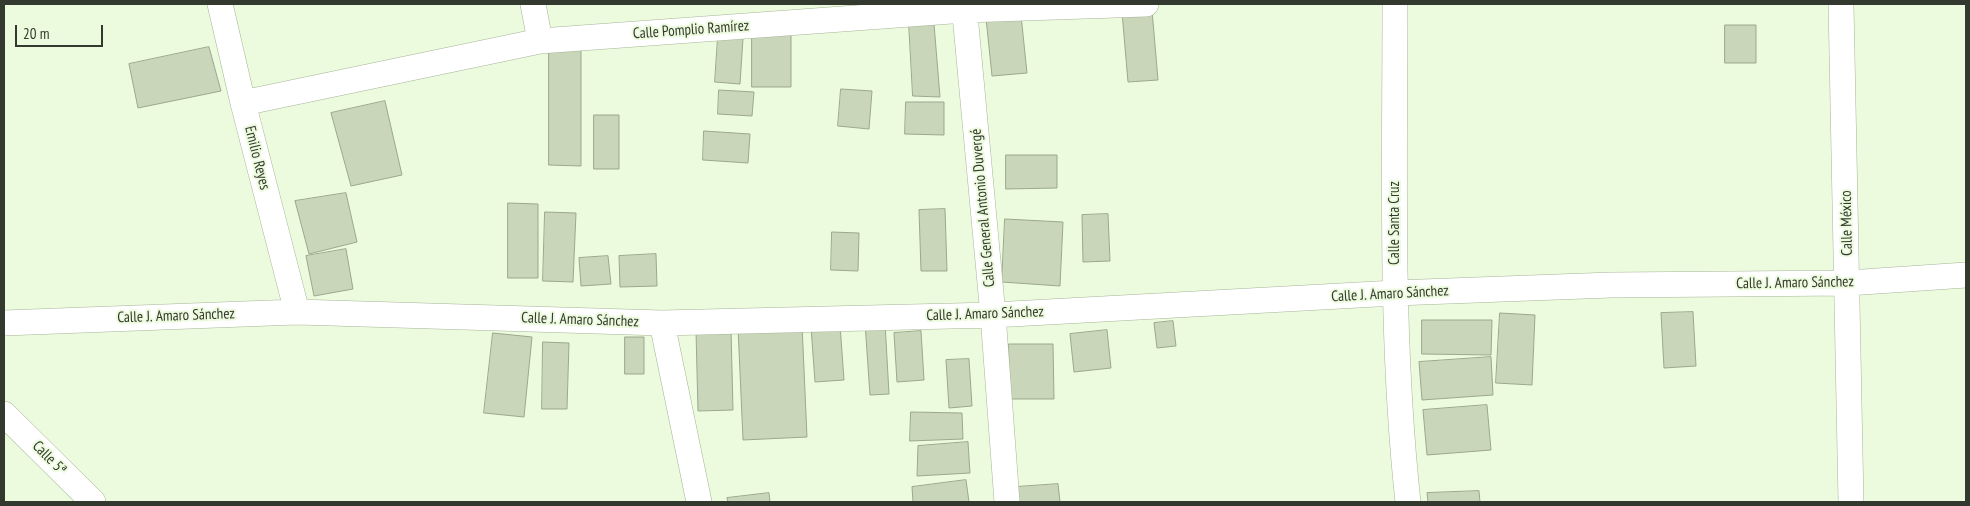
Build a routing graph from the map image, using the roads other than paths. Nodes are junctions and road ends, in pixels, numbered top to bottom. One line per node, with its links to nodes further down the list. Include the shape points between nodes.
1 (220, 4): 8 (street, Emilio Reyes)
2 (534, 4): 7 (street)
3 (1146, 4): 6 (street, Calle Pomplio Ramírez)
4 (1395, 4): 11 (street, Calle Santa Cruz)
5 (1842, 4): 10 (street, Calle México)
6 (964, 7): 7 (street, Calle Pomplio Ramírez); 13 (street, Calle General Antonio Duvergé)
7 (540, 41): 8 (street, Calle Pomplio Ramírez)
8 (243, 103): 12 (street, Emilio Reyes)
9 (1966, 275): 10 (street, Calle J. Amaro Sánchez)
10 (1848, 283): 11 (street, Calle J. Amaro Sánchez, via 1611,285); 21 (street, Calle México)
11 (1395, 293): 13 (street, Calle J. Amaro Sánchez); 20 (street, Calle Santa Cruz)
12 (297, 312): 14 (street, Calle J. Amaro Sánchez); 15 (street, Calle J. Amaro Sánchez)
13 (993, 315): 15 (street, Calle J. Amaro Sánchez); 19 (street, Calle General Antonio Duvergé)
14 (4, 323)
15 (662, 323): 18 (street)
16 (4, 414): 17 (street, Calle 5ª)
17 (93, 502)
18 (699, 502)
19 (1007, 502)
20 (1408, 502)
21 (1852, 502)

